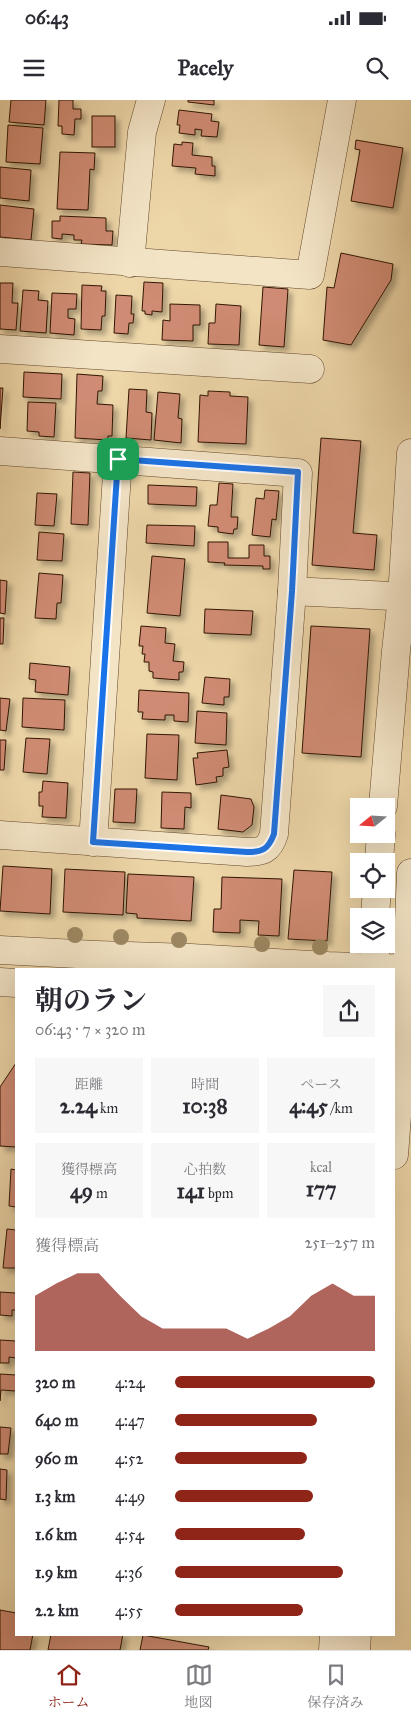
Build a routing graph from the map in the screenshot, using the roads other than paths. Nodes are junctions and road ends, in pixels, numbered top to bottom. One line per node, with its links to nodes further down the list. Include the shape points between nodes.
1 (151, 100): 4 (street, via 142,132)
2 (342, 100): 4 (street, via 310,275)
3 (0, 252): 4 (street)
4 (130, 263)
5 (0, 350): 6 (street)
6 (310, 369)
7 (0, 451): 9 (street)
8 (411, 453): 11 (street)
9 (118, 459): 10 (street, via 298,472); 14 (street)
10 (292, 591): 11 (street); 14 (street, via 274,834 270,844 264,850 247,852)
11 (407, 597): 12 (street, via 396,651)
12 (384, 798)
13 (0, 835): 14 (street)
14 (93, 842)
15 (411, 873): 18 (street)
16 (0, 950): 17 (street, via 328,966)
17 (375, 960): 18 (street)
18 (409, 969): 21 (street)
19 (0, 982): 20 (street)
20 (15, 983)
21 (403, 1012): 22 (street)
22 (395, 1139)
23 (334, 1636): 25 (street)
24 (357, 1636): 26 (street)
25 (333, 1650)
26 (356, 1650)

